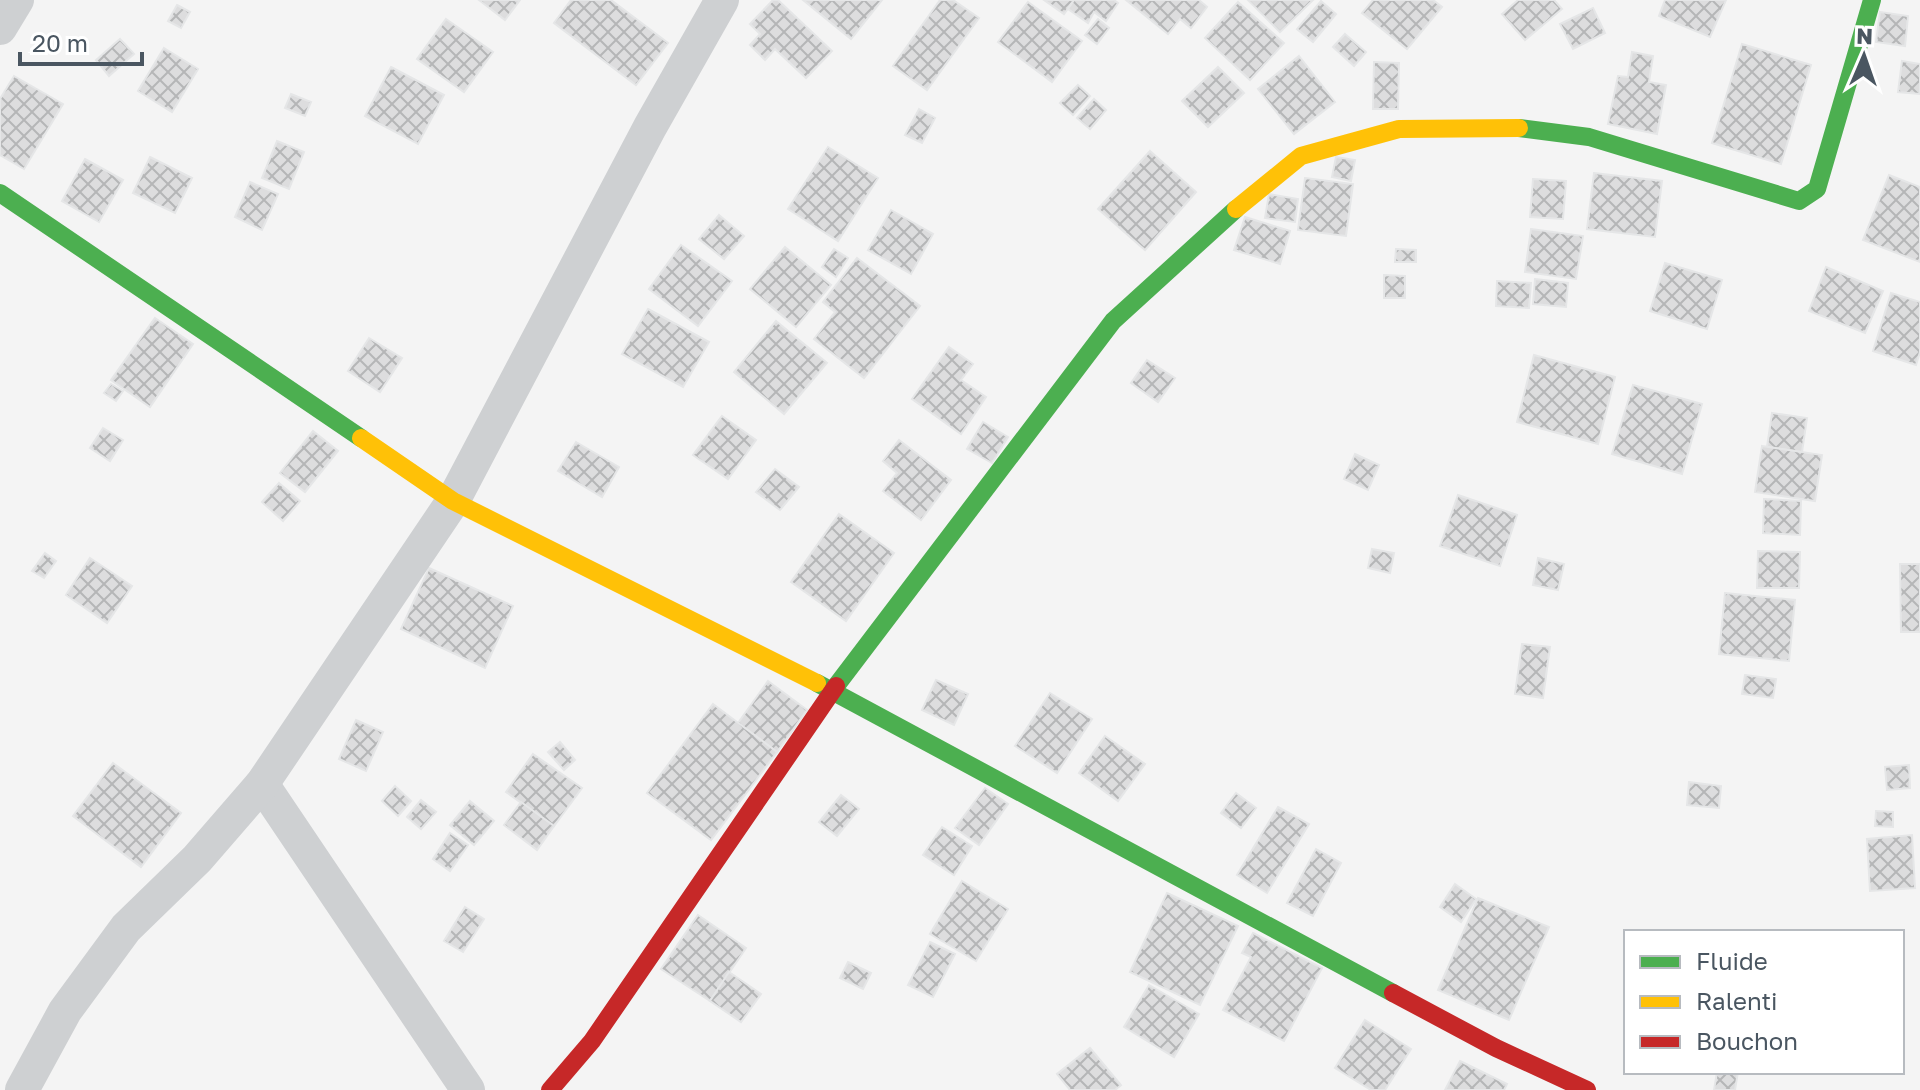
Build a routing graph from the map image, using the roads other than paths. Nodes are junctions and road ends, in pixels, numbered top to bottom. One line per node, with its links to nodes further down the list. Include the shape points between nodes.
1 (17, 0): 4 (street)
2 (722, 0): 6 (street)
3 (1872, 0): 7 (street, via 1817,189 1799,201 1589,137 1505,126 1399,129 1301,156 1194,244 1113,321)
4 (0, 28)
5 (0, 193): 6 (street)
6 (453, 501): 7 (street); 8 (street)
7 (832, 691): 11 (street, via 592,1041); 12 (street, via 1496,1048)
8 (262, 784): 9 (street, via 197,859 126,928 65,1011); 10 (street)
9 (22, 1090)
10 (468, 1090)
11 (550, 1090)
12 (1587, 1090)

